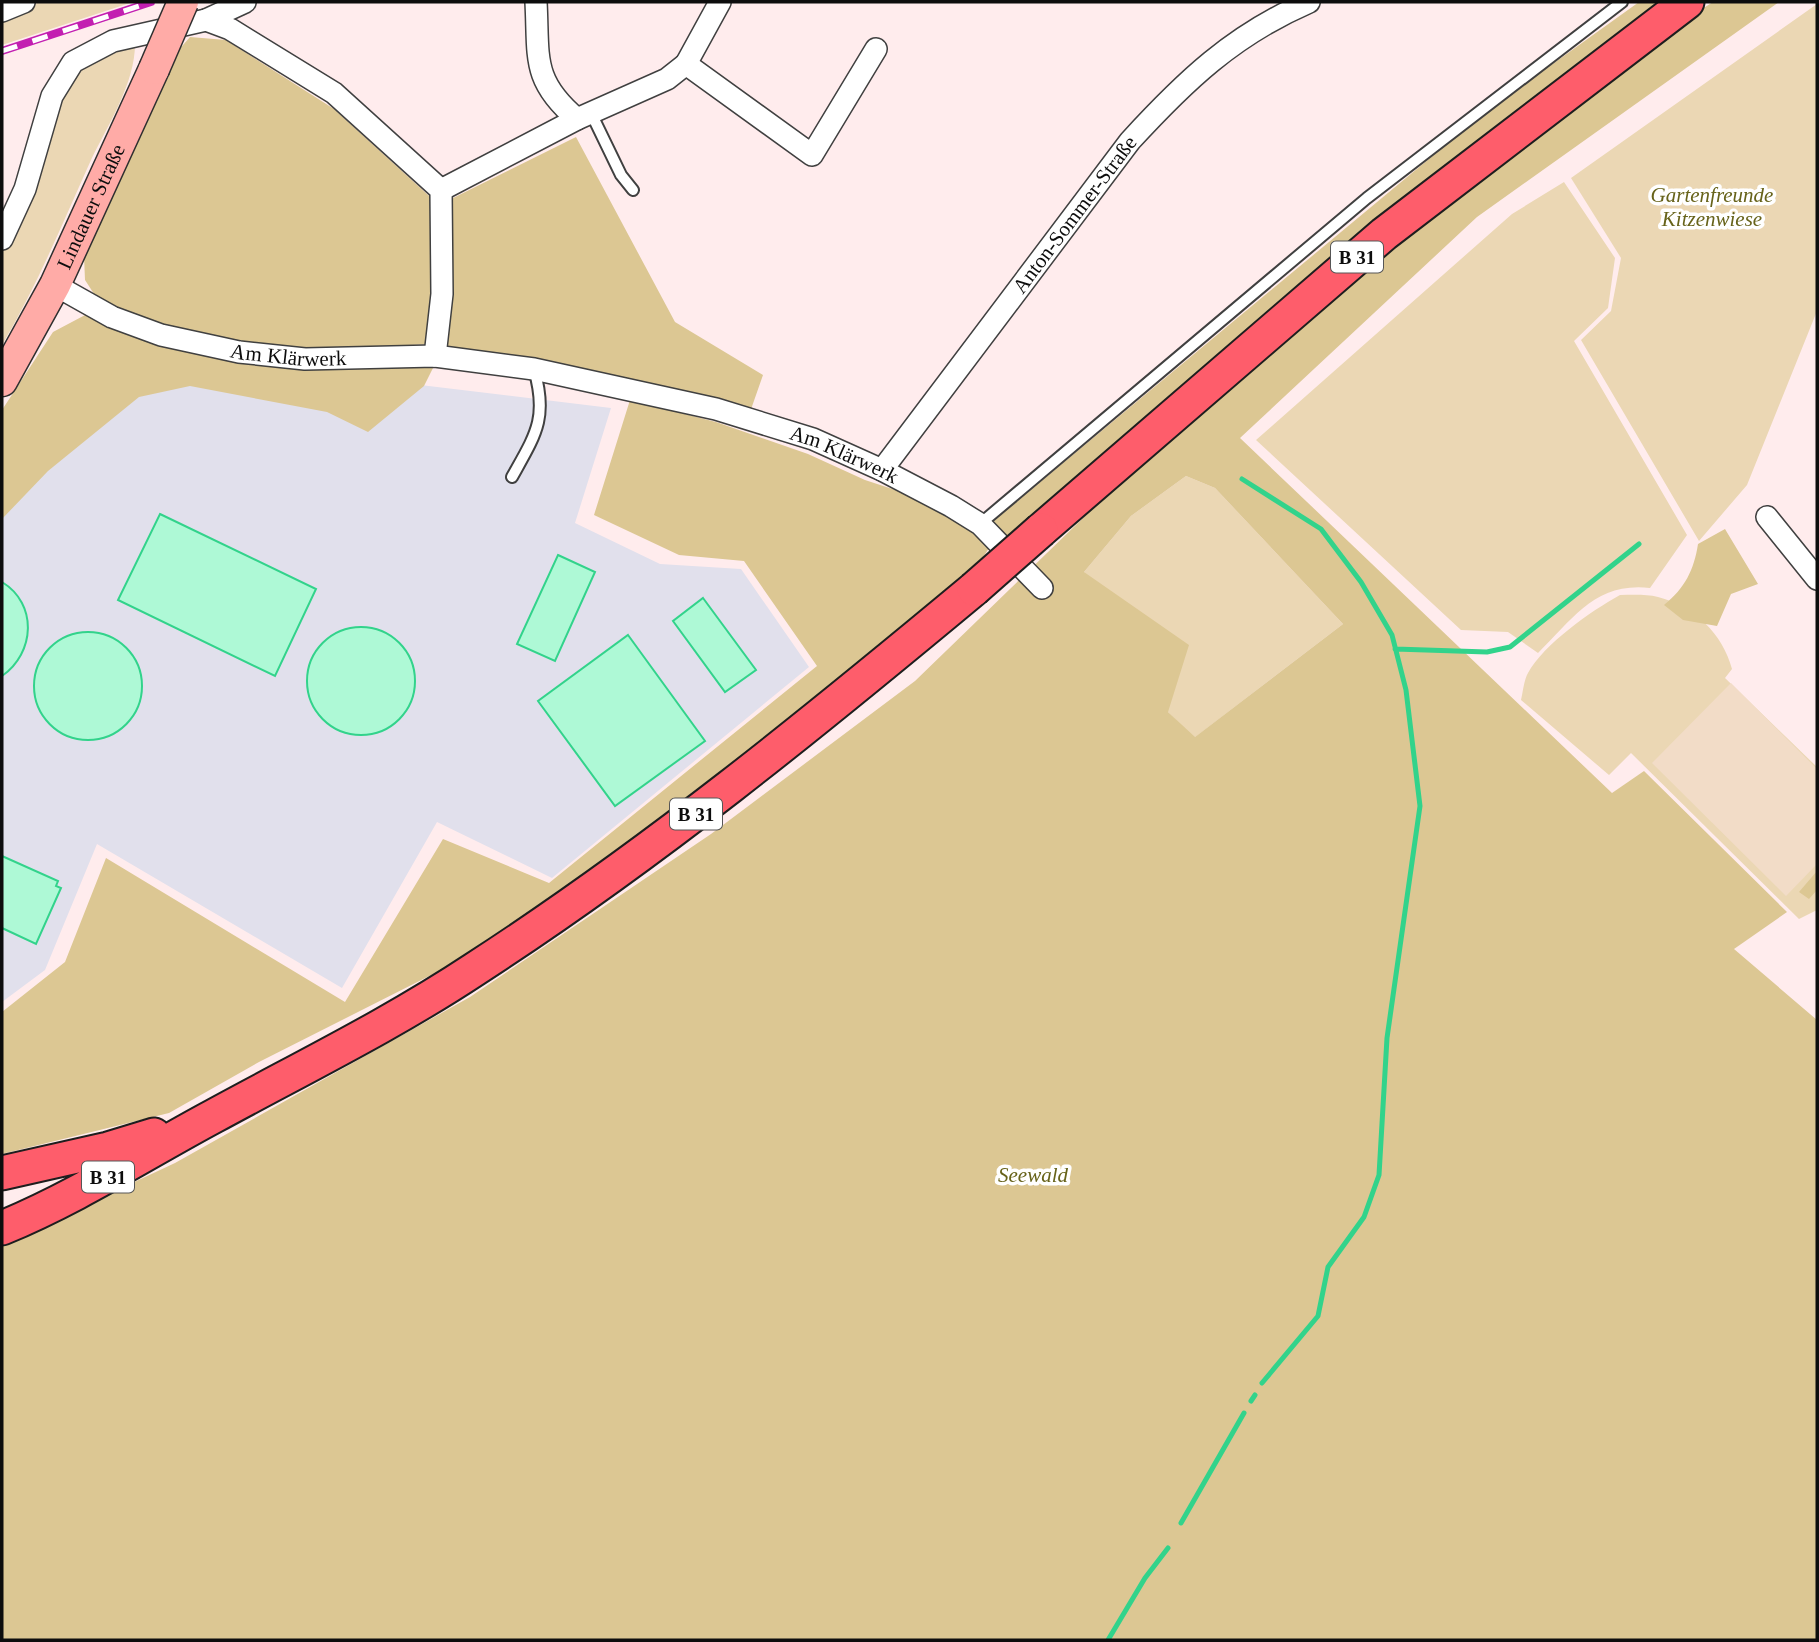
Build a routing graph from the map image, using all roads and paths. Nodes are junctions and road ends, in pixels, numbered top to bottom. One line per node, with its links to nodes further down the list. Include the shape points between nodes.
1 (24, 2): 9 (street)
2 (183, 2): 17 (main road, Lindauer Straße, bridge)
3 (245, 2): 10 (street)
4 (536, 2): 13 (street, via 541,75 557,102)
5 (720, 2): 12 (street)
6 (1309, 2): 21 (street, Anton-Sommer-Straße, via 1269,19 1222,50 1130,141)
7 (1622, 2): 24 (lane, via 1367,198)
8 (1687, 2): 27 (main road, B 31, bridge, via 1384,234 974,589 656,846 401,1016)
9 (2, 11)
10 (206, 20): 14 (street, via 230,29 334,93); 16 (street, via 113,41 73,62 52,96 25,189)
11 (876, 49): 12 (street, via 812,155)
12 (686, 64): 13 (street, via 667,79)
13 (584, 116): 14 (street); 15 (lane)
14 (441, 190): 18 (street, via 442,294)
15 (633, 190)
16 (2, 239)
17 (55, 285): 18 (street, Am Klärwerk, via 111,317 161,335 239,352 305,359); 20 (main road, Lindauer Straße)
18 (435, 356): 19 (street, Am Klärwerk)
19 (534, 369): 21 (street, Am Klärwerk, via 716,409 813,439); 22 (lane, via 541,408 535,437)
20 (2, 381)
21 (882, 470): 24 (street, Am Klärwerk)
22 (512, 477)
23 (1767, 517): 25 (street)
24 (980, 524): 26 (street, Am Klärwerk)
25 (1817, 579)
26 (1042, 588)
27 (210, 1118): 28 (main road, via 108,1149); 29 (main road, B 31, via 95,1184)
28 (2, 1173)
29 (2, 1228)

